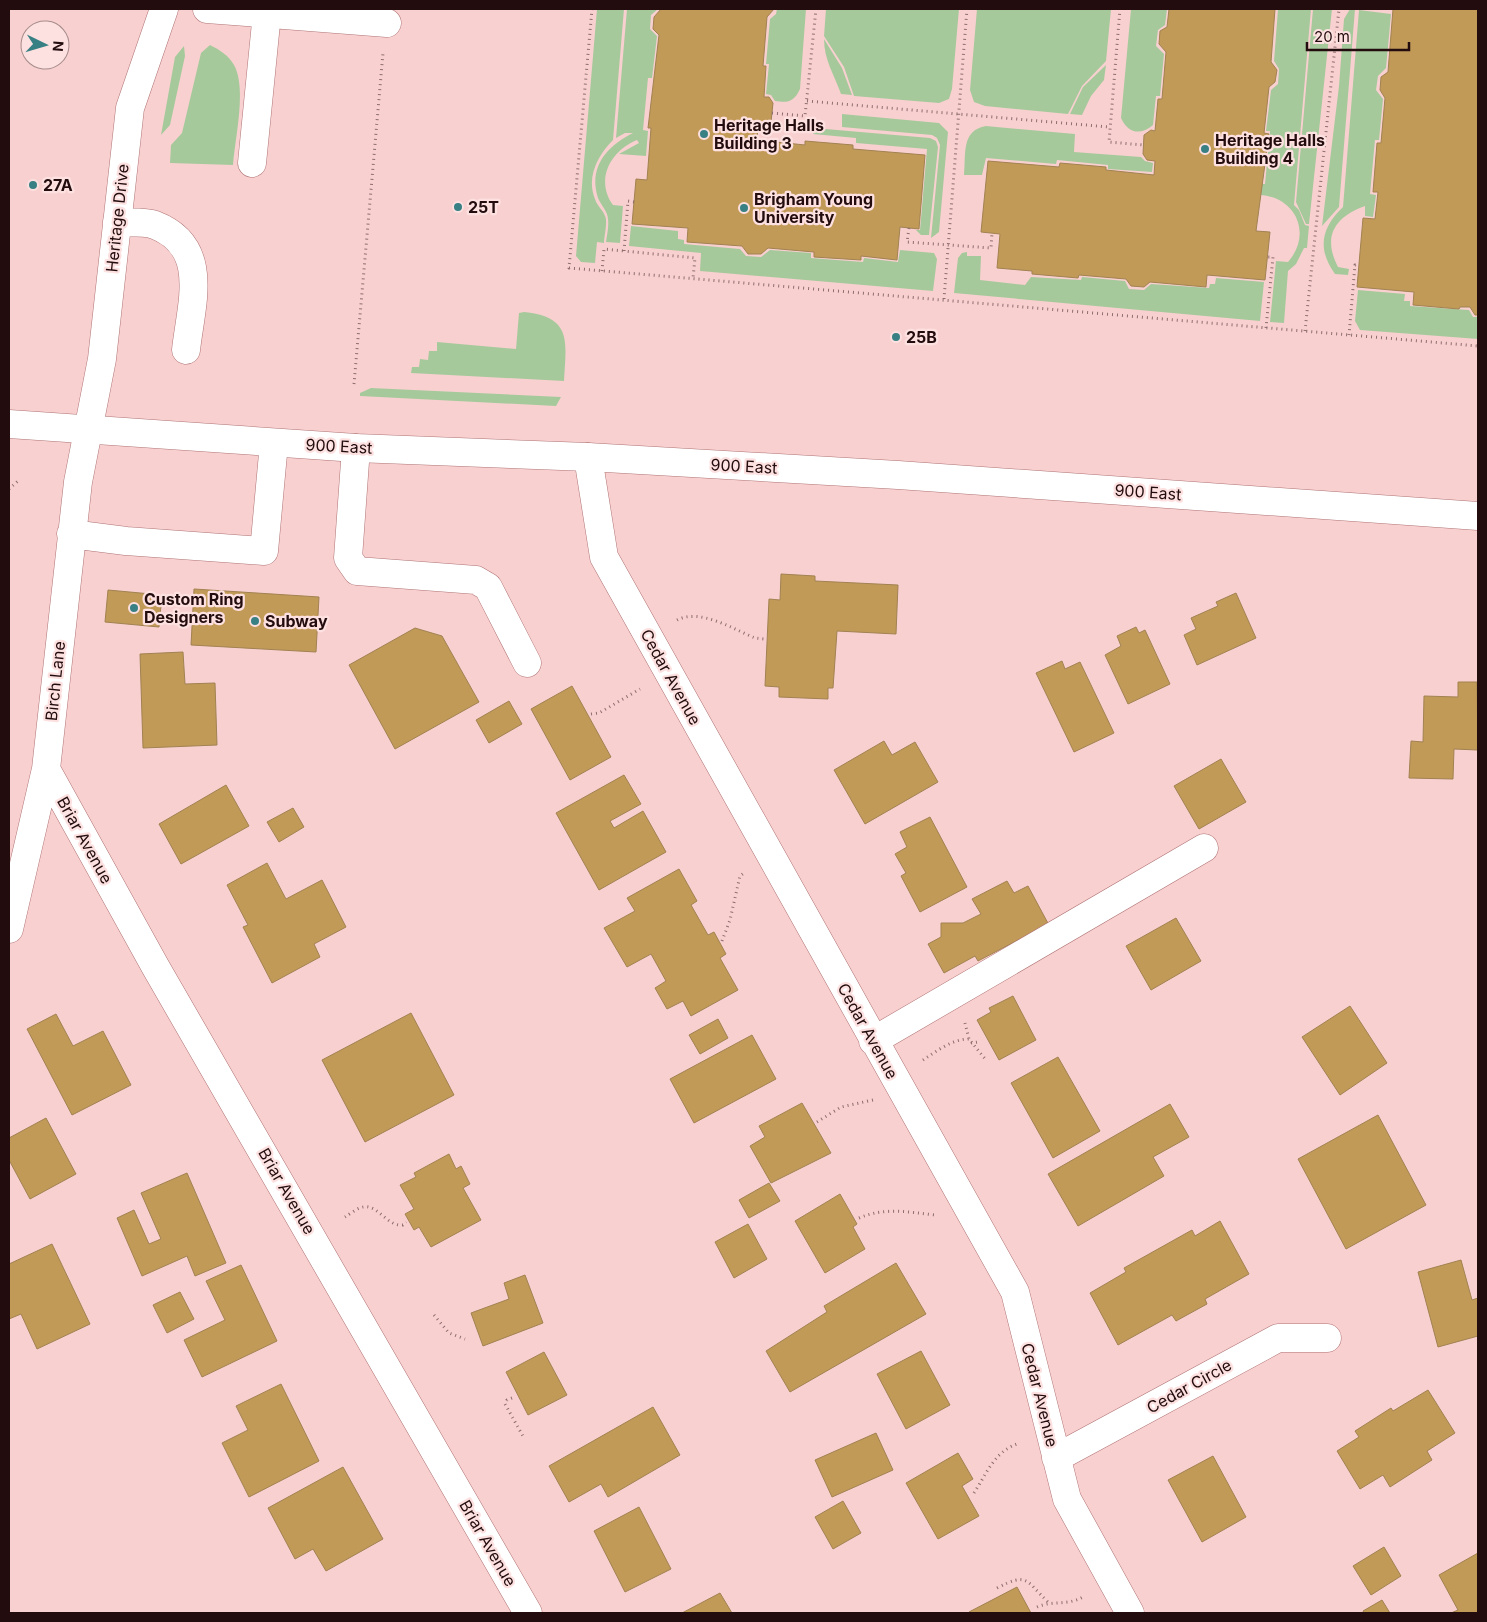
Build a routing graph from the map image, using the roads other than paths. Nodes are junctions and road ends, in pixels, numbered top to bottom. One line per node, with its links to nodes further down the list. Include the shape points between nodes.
1 (164, 9): 6 (street, Heritage Drive, via 130,108)
2 (207, 9): 3 (street)
3 (267, 13): 4 (street); 5 (street)
4 (386, 34)
5 (252, 163)
6 (117, 222): 7 (street, via 154,224 172,234 188,251 194,272); 9 (street, Heritage Drive, via 102,358)
7 (186, 350)
8 (9, 424): 9 (street, 900 East)
9 (87, 431): 10 (street, 900 East); 14 (street, Birch Lane)
10 (274, 443): 11 (street, 900 East); 14 (street, via 264,552)
11 (356, 448): 12 (street, 900 East); 15 (street, via 348,558 356,571 476,580 488,587)
12 (588, 458): 13 (street, 900 East, via 918,477); 19 (street, Cedar Avenue, via 604,557)
13 (1478, 516)
14 (71, 534): 16 (street, Birch Lane)
15 (527, 662)
16 (46, 769): 18 (street, Birch Lane); 22 (street, Briar Avenue, via 155,966)
17 (1204, 848): 19 (street)
18 (9, 929)
19 (873, 1040): 21 (street, Cedar Avenue, via 1015,1292)
20 (1328, 1338): 21 (street, Cedar Circle, via 1278,1338)
21 (1056, 1458): 23 (street, Cedar Avenue, via 1068,1500)
22 (528, 1613)
23 (1130, 1613)

